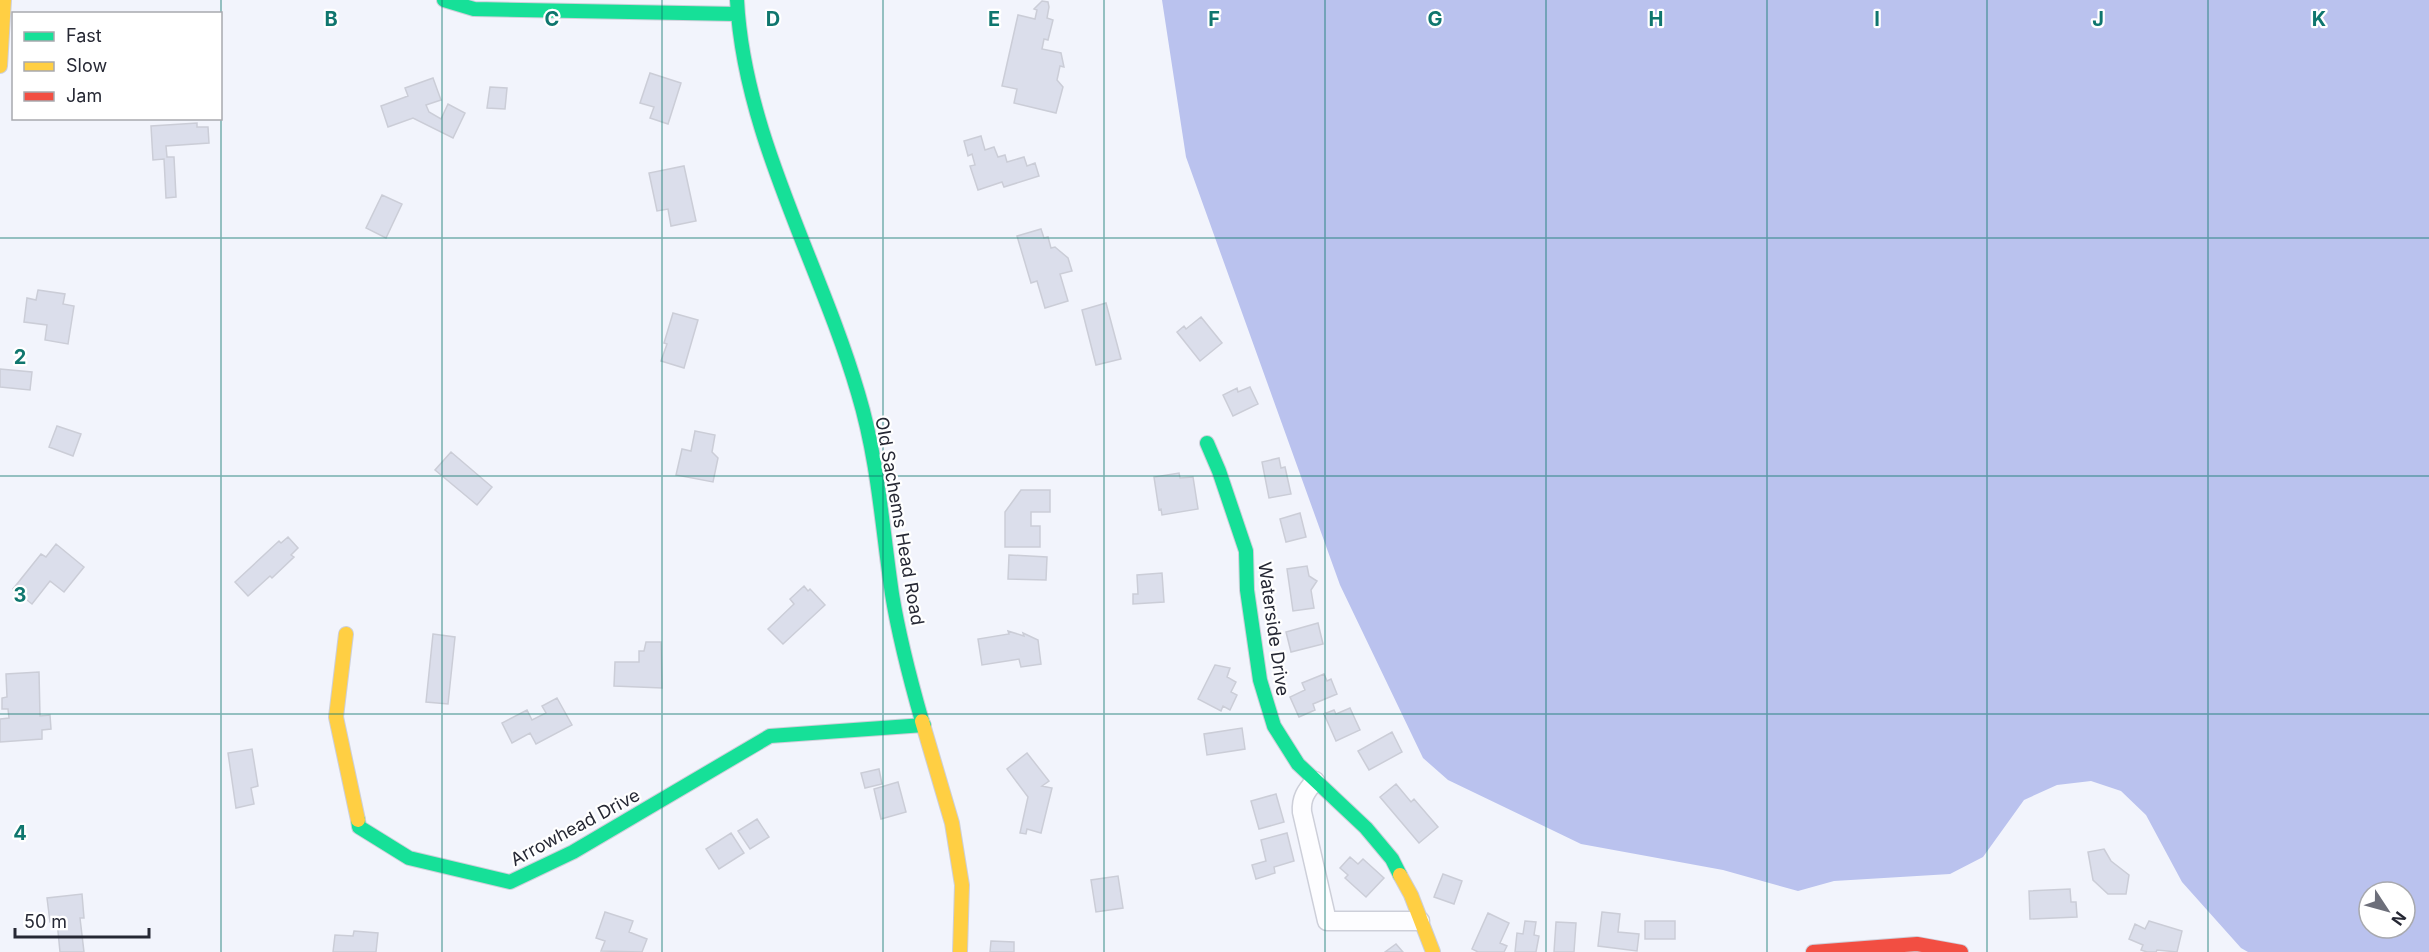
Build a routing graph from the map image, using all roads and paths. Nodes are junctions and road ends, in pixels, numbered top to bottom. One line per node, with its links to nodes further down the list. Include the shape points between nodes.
1 (4, 0): 4 (street)
2 (444, 0): 3 (street, via 474,9)
3 (737, 7): 7 (street, Old Sachems Head Road, via 745,70 755,103 867,424 896,617)
4 (0, 66)
5 (1207, 443): 8 (street, Waterside Drive, via 1246,552 1247,590 1266,703 1285,746)
6 (346, 634): 7 (street, Arrowhead Drive, via 336,717 359,827 409,858 510,882 573,852 770,736)
7 (924, 725): 10 (street, Old Sachems Head Road, via 959,856)
8 (1315, 781): 9 (street, Waterside Drive, via 1366,828 1392,859); 9 (street, via 1306,790 1302,812 1327,921)
9 (1420, 921): 11 (street, Waterside Drive)
10 (960, 952)
11 (1433, 952)
12 (1813, 952): 13 (street, via 1917,944)
13 (1961, 952)

